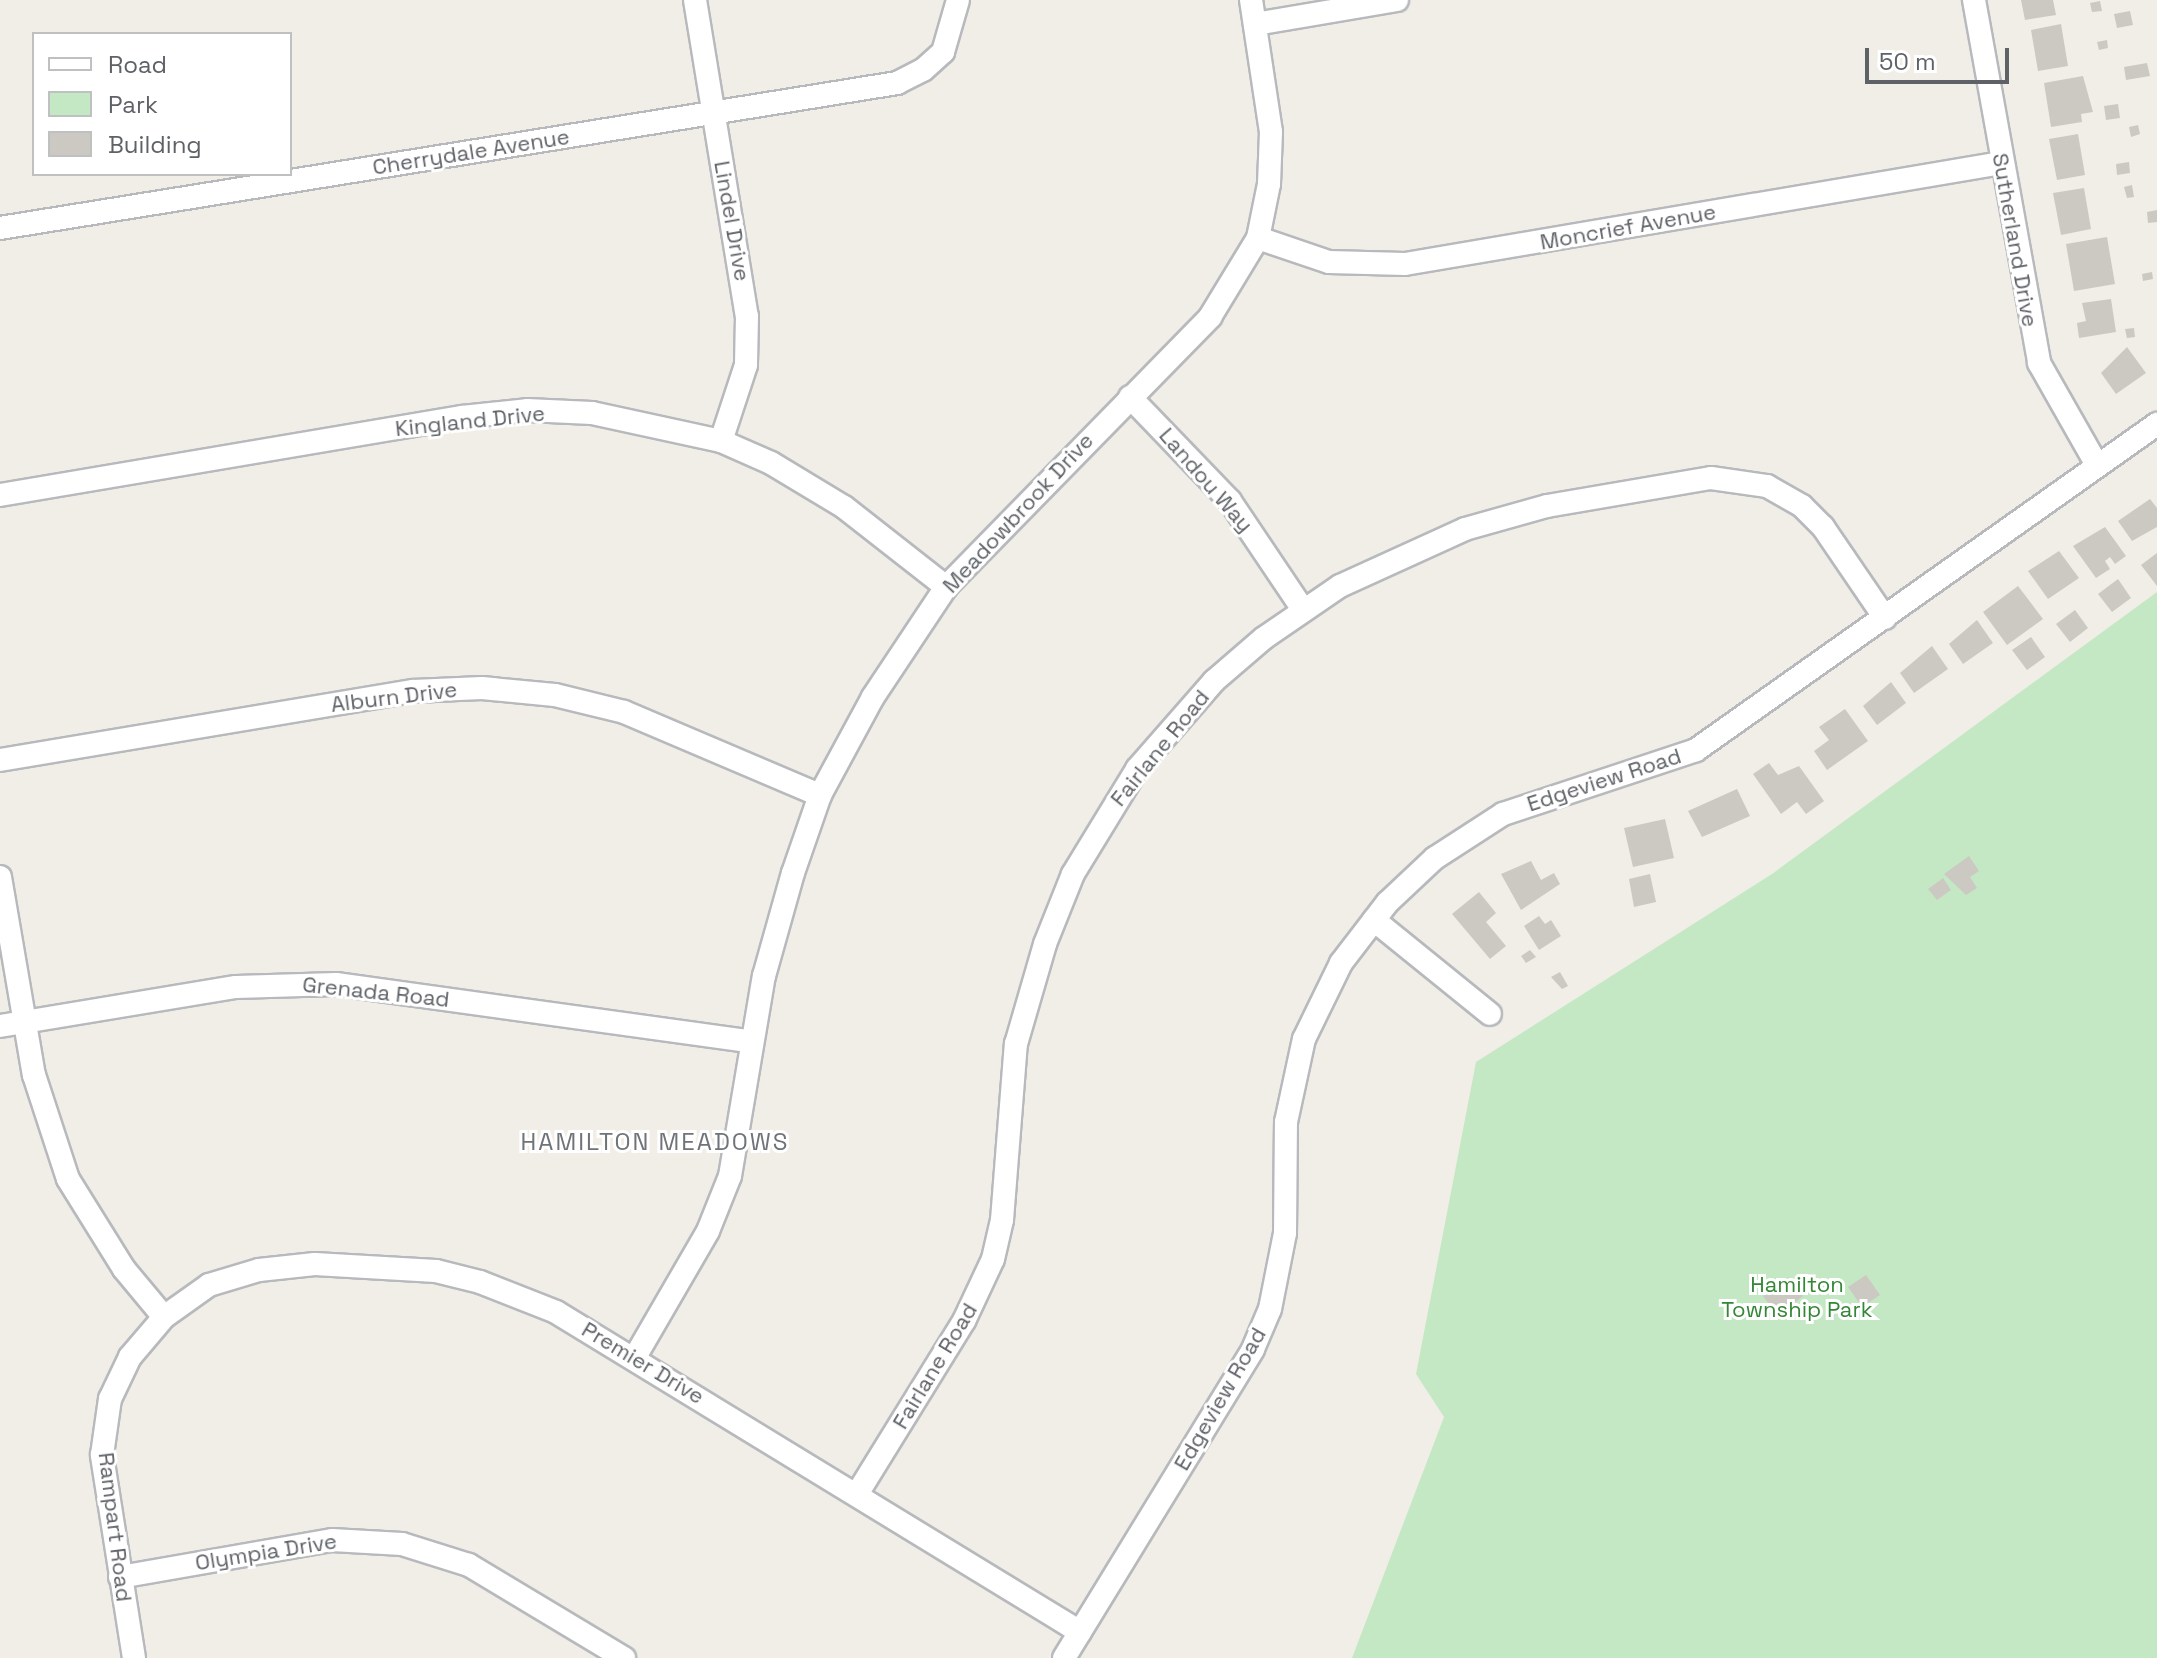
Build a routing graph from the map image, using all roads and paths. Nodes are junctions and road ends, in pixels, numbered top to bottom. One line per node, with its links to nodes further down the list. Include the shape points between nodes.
1 (695, 0): 7 (street, Lindel Drive)
2 (958, 0): 7 (street, Cherrydale Avenue, via 949,40 935,60 897,83)
3 (1251, 0): 6 (street, Meadowbrook Drive)
4 (1397, 0): 6 (street)
5 (1974, 0): 8 (street, Sutherland Drive)
6 (1255, 24): 10 (street, Meadowbrook Drive, via 1271,132 1269,184)
7 (714, 114): 9 (street, Cherrydale Avenue); 13 (street, Lindel Drive, via 747,316 746,365)
8 (2001, 163): 10 (street, Moncrief Avenue, via 1405,264 1329,262); 14 (street, Sutherland Drive, via 2039,363)
9 (0, 228)
10 (1258, 238): 11 (street, Meadowbrook Drive, via 1210,317)
11 (1130, 397): 16 (street, Meadowbrook Drive); 17 (street, Landou Way, via 1230,501)
12 (2157, 424): 14 (street, Edgeview Road)
13 (721, 441): 15 (street, Kingland Drive, via 634,419 527,410); 16 (street, Kingland Drive, via 826,495)
14 (2097, 465): 18 (street, Edgeview Road)
15 (0, 495)
16 (946, 587): 20 (street, Meadowbrook Drive, via 892,665)
17 (1302, 608): 18 (street, Fairlane Road, via 1368,570 1465,529 1547,506 1725,478 1767,486 1802,506 1823,527); 29 (street, Fairlane Road, via 1178,718 1137,769 1079,862 1045,944 1016,1044 1002,1220 993,1259 964,1321)
18 (1885, 618): 22 (street, Edgeview Road, via 1682,758 1574,787 1491,821 1435,858)
19 (0, 760): 20 (street, Alburn Drive, via 413,691 482,688 555,695 624,712)
20 (820, 795): 26 (street, Meadowbrook Drive, via 775,931)
21 (0, 877): 24 (street)
22 (1374, 920): 23 (street); 31 (street, Edgeview Road, via 1327,988 1297,1065 1283,1147 1284,1245 1270,1309 1253,1349)
23 (1490, 1014)
24 (24, 1021): 25 (street, Grenada Road); 26 (street, Grenada Road, via 236,987 336,984); 27 (street, via 34,1075 68,1179 124,1269)
25 (0, 1026)
26 (752, 1042): 28 (street, Meadowbrook Drive, via 730,1176 708,1231)
27 (164, 1317): 28 (street, Premier Drive, via 209,1285 259,1270 350,1263 404,1266 480,1282 534,1301); 30 (street, Rampart Road, via 130,1357 110,1399 102,1455)
28 (635, 1357): 29 (street, Premier Drive)
29 (857, 1494): 31 (street, Premier Drive)
30 (120, 1577): 32 (street, Rampart Road); 33 (street, Olympia Drive, via 332,1540 402,1544 469,1565)
31 (1080, 1632): 34 (street, Edgeview Road)
32 (134, 1658)
33 (624, 1658)
34 (1064, 1658)

